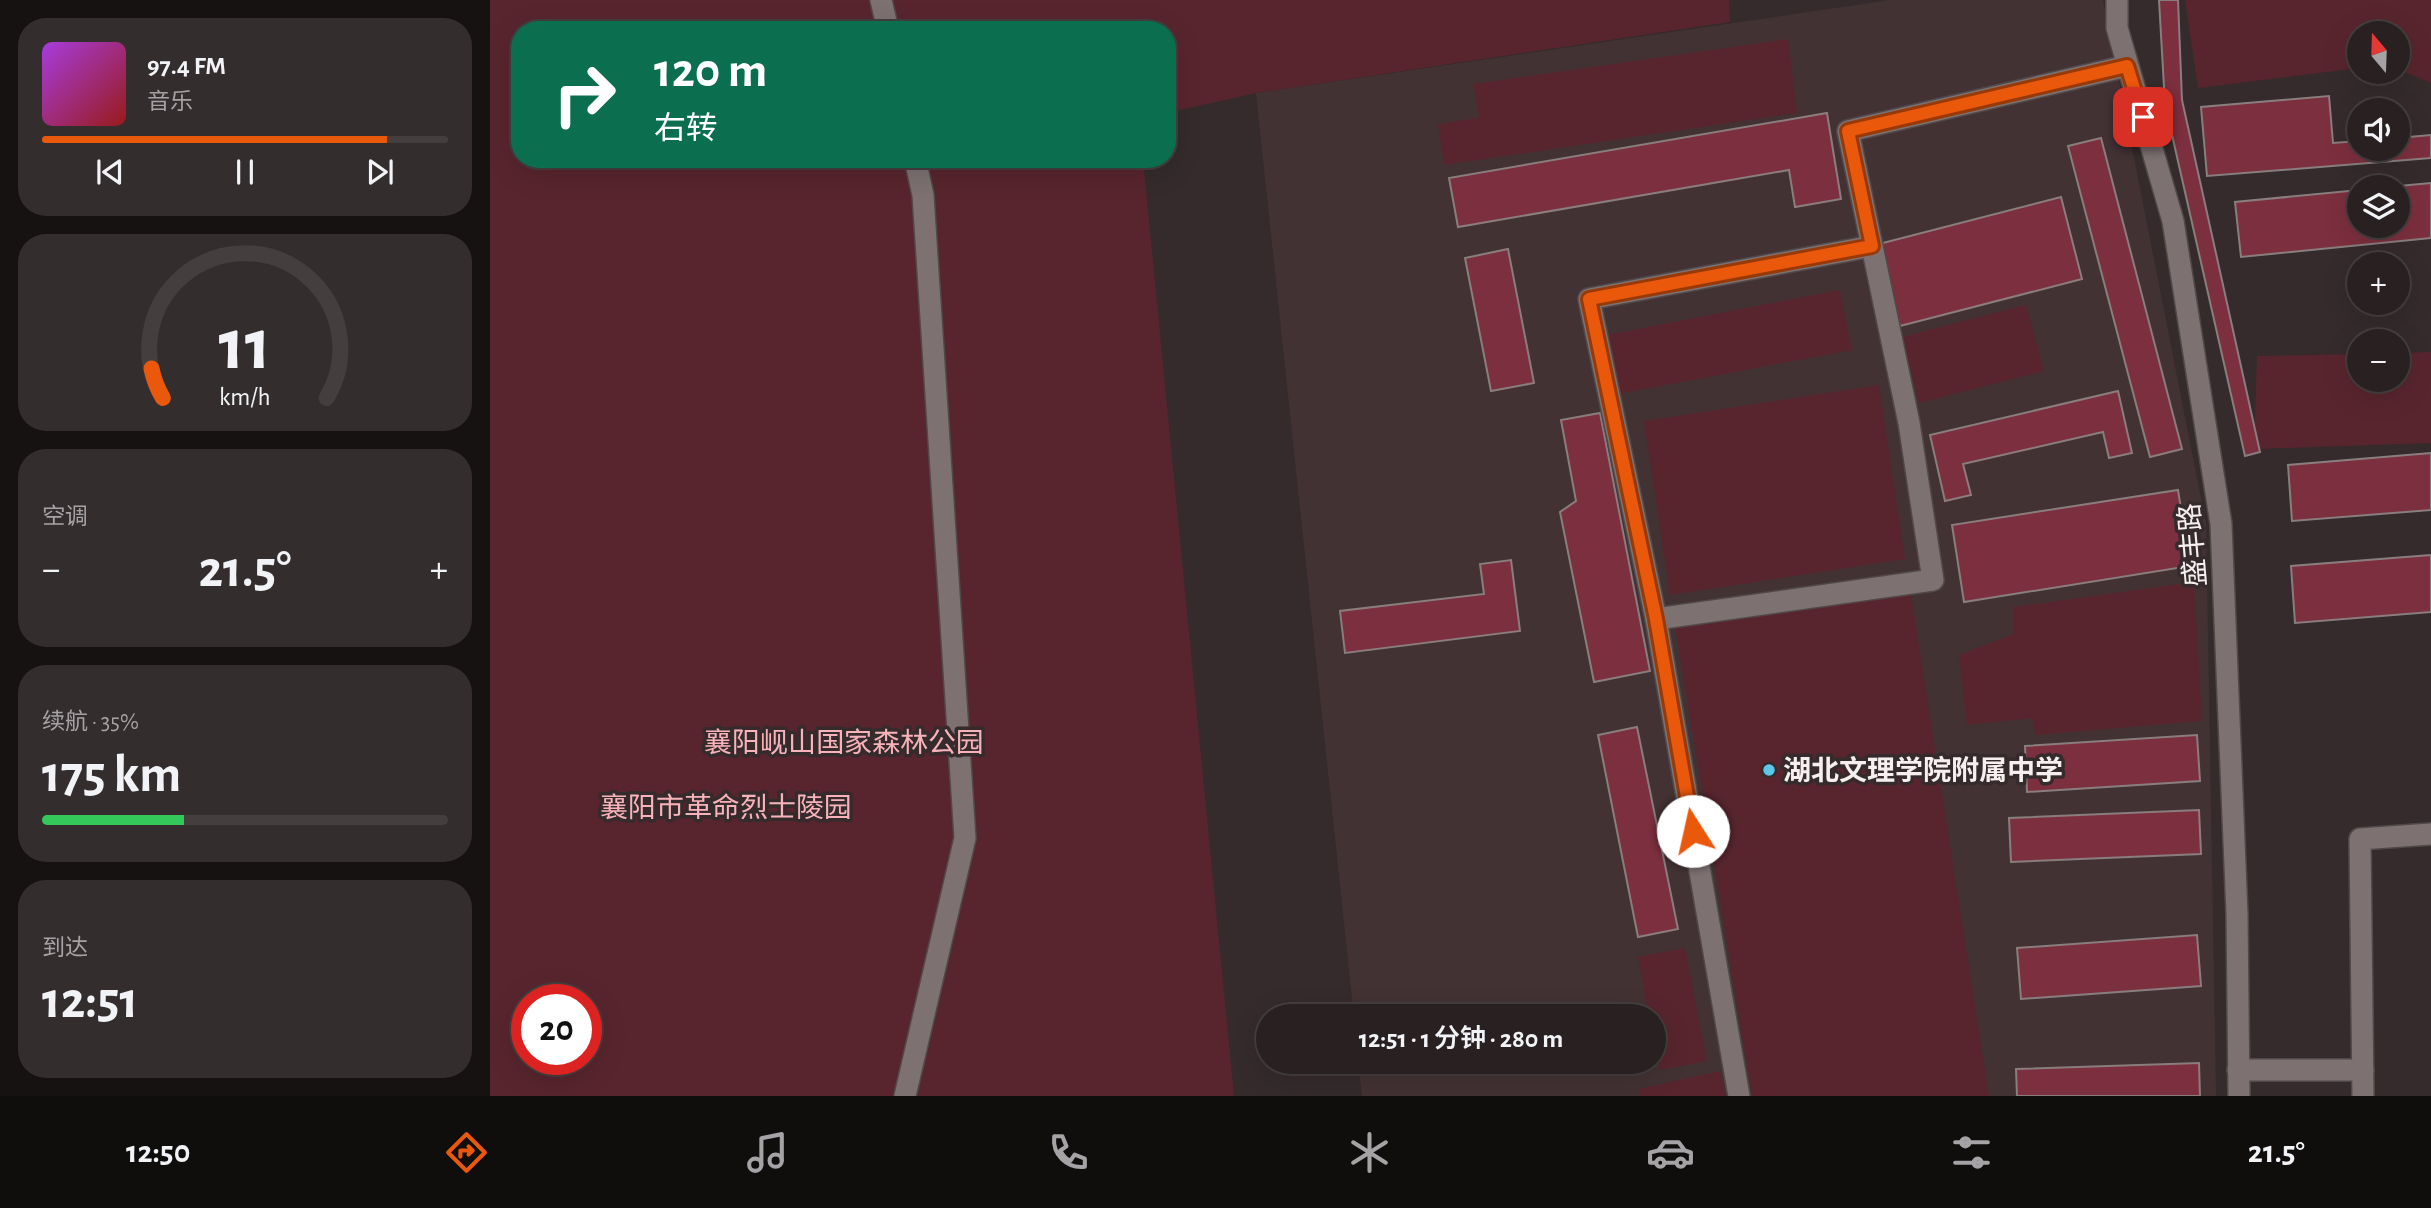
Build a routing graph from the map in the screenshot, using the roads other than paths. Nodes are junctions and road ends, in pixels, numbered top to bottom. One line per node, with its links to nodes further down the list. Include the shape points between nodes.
1 (881, 0): 3 (street)
2 (2117, 0): 4 (street, 盛丰路, via 2117,28)
3 (886, 21)
4 (2127, 66): 6 (street, via 1848,131); 9 (street, 盛丰路, via 2173,221 2221,524 2237,914)
5 (917, 168): 11 (street, via 923,195 965,838)
6 (1872, 246): 7 (street, via 1589,299); 7 (street, via 1909,423 1933,580)
7 (1656, 619): 12 (street)
8 (2431, 834): 10 (street, via 2360,839)
9 (2238, 1070): 10 (street); 13 (street, 盛丰路)
10 (2363, 1070): 14 (street)
11 (905, 1096)
12 (1739, 1096)
13 (2239, 1096)
14 (2364, 1096)

